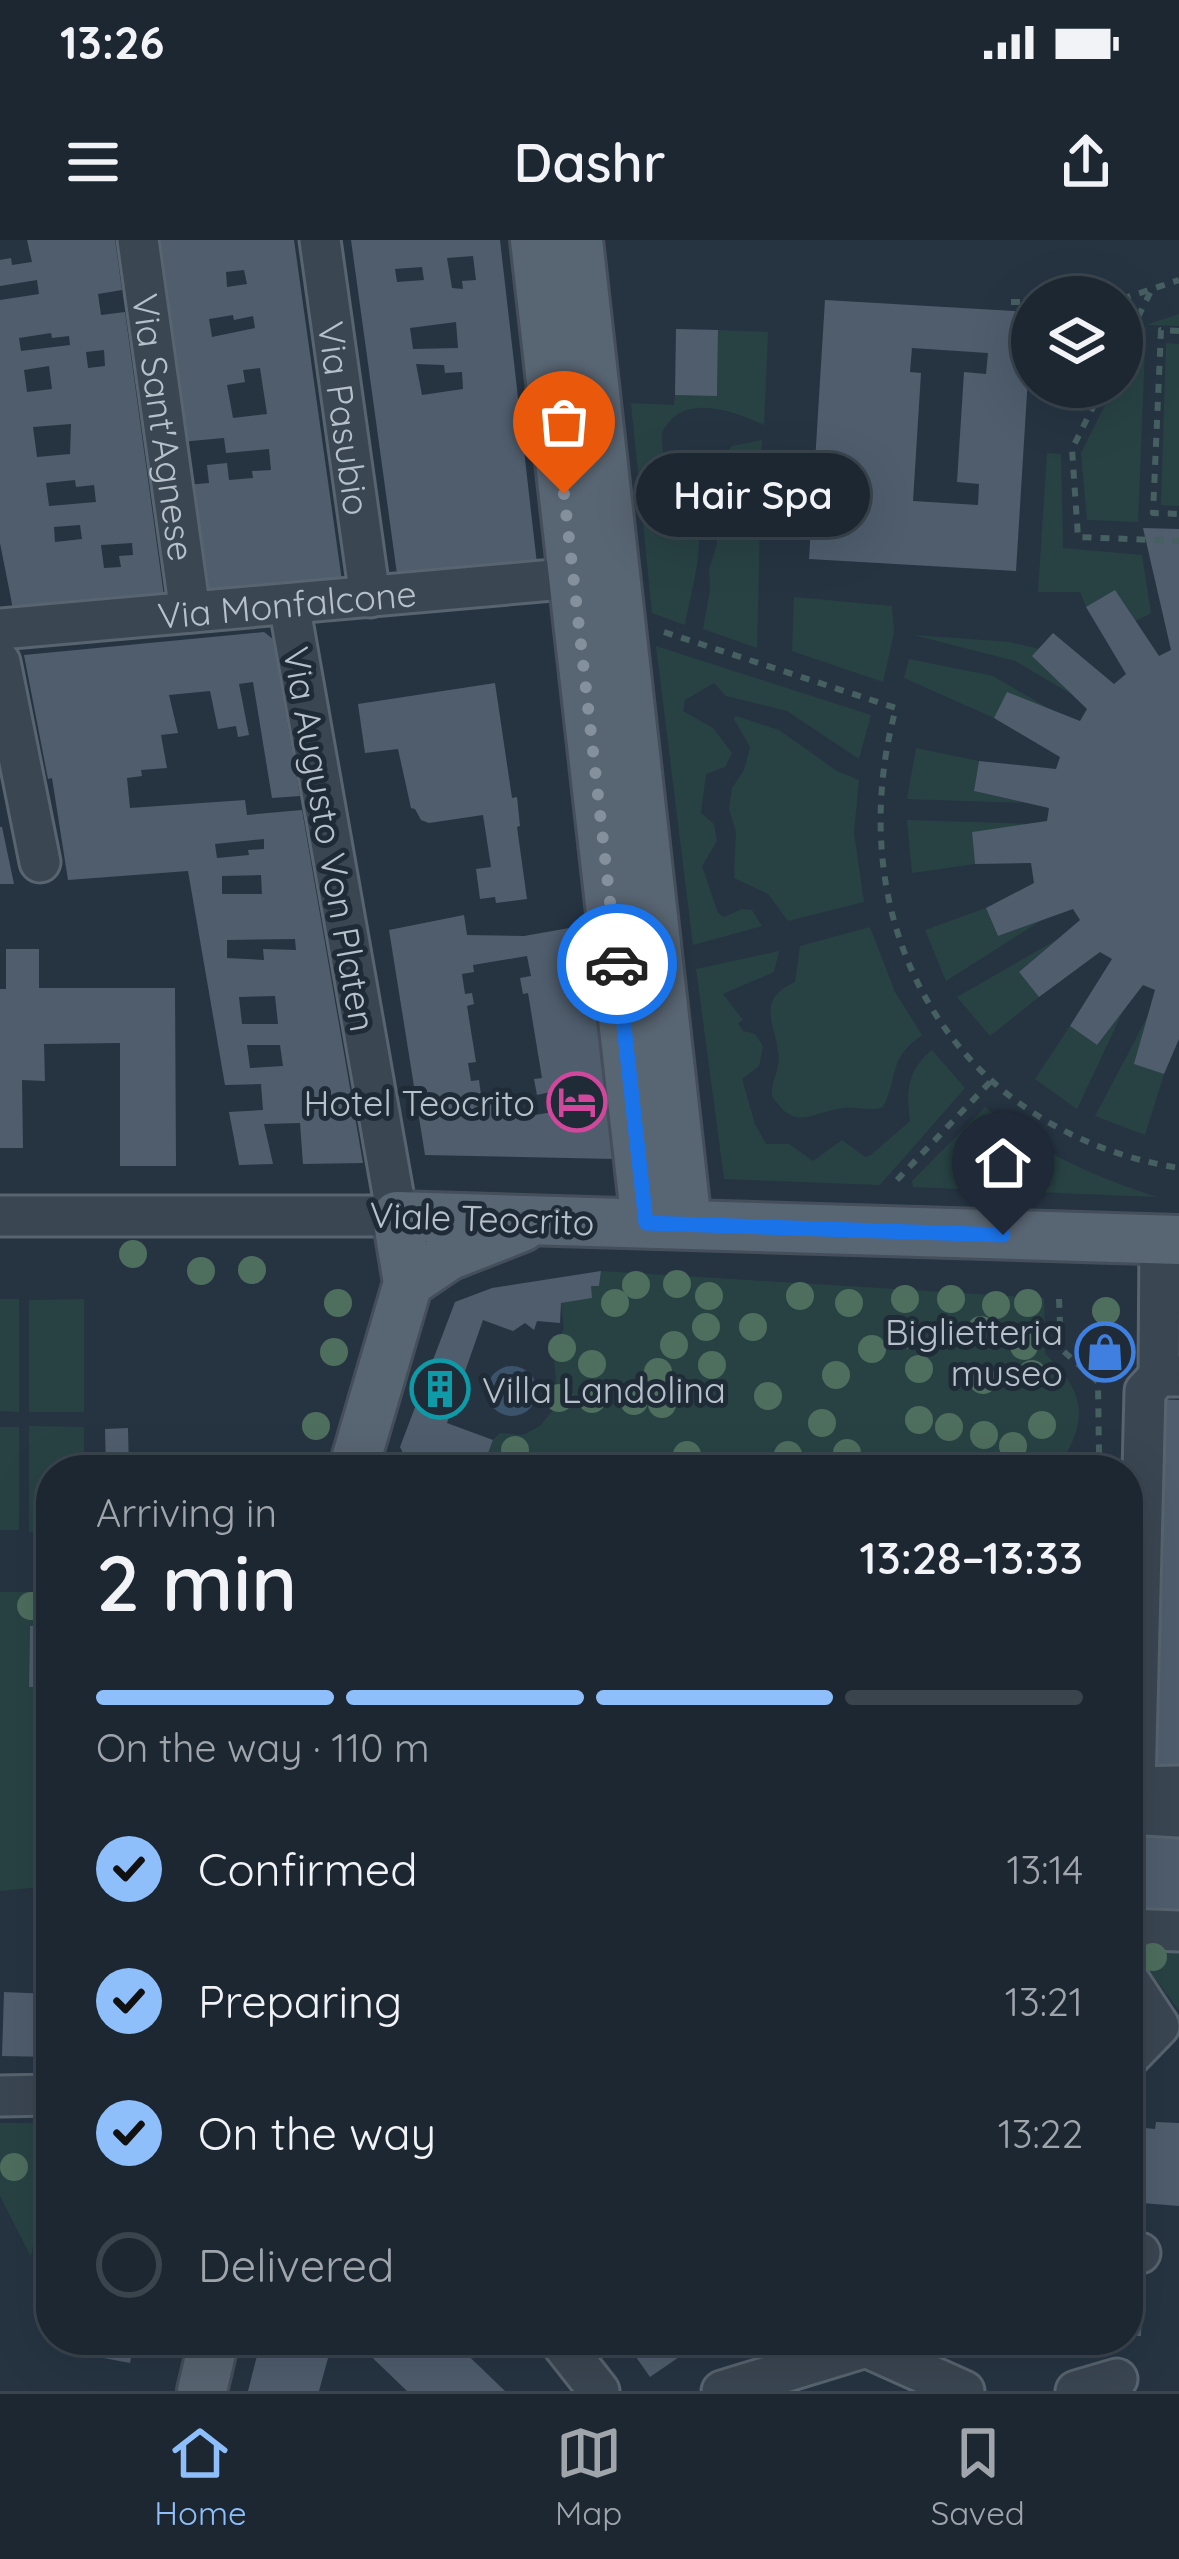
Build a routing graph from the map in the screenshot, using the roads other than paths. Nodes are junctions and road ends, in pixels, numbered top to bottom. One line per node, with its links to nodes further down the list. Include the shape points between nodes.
1 (138, 240): 8 (street, Via Sant'Agnese)
2 (320, 240): 6 (street, Via Pasubio)
3 (535, 240): 5 (main road)
4 (578, 240): 5 (main road)
5 (595, 577): 6 (street, Via Monfalcone); 15 (main road)
6 (370, 597): 7 (street, Via Monfalcone)
7 (289, 604): 8 (street, Via Monfalcone); 13 (street, Via Augusto Von Platen)
8 (190, 612): 9 (street, Via Monfalcone)
9 (0, 629)
10 (0, 662): 11 (street)
11 (40, 862)
12 (0, 1216): 13 (street, Viale Teocrito)
13 (397, 1216): 14 (main road, Viale Teocrito); 17 (main road)
14 (544, 1220): 15 (main road, Viale Teocrito); 17 (main road, via 487,1238)
15 (667, 1224): 16 (main road, Viale Teocrito)
16 (1170, 1240): 18 (street)
17 (408, 1283): 19 (main road)
18 (1169, 1376): 20 (street, via 1144,1391)
19 (357, 1455)
20 (1142, 1455)
21 (1179, 1786): 22 (street)
22 (1143, 1795)
23 (1143, 1803): 24 (street)
24 (1179, 1817)
25 (1143, 1930): 26 (street)
26 (1179, 1931)
27 (1143, 2002): 28 (street, via 1159,2026)
28 (1143, 2043)
29 (36, 2095): 30 (street)
30 (0, 2096)
31 (210, 2355): 38 (main road)
32 (571, 2355): 39 (street)
33 (839, 2355): 37 (street)
34 (881, 2355): 35 (street)
35 (911, 2378): 41 (street)
36 (1117, 2379): 42 (street)
37 (769, 2384): 40 (street)
38 (202, 2391)
39 (599, 2391)
40 (722, 2391)
41 (964, 2391)
42 (1076, 2391)

